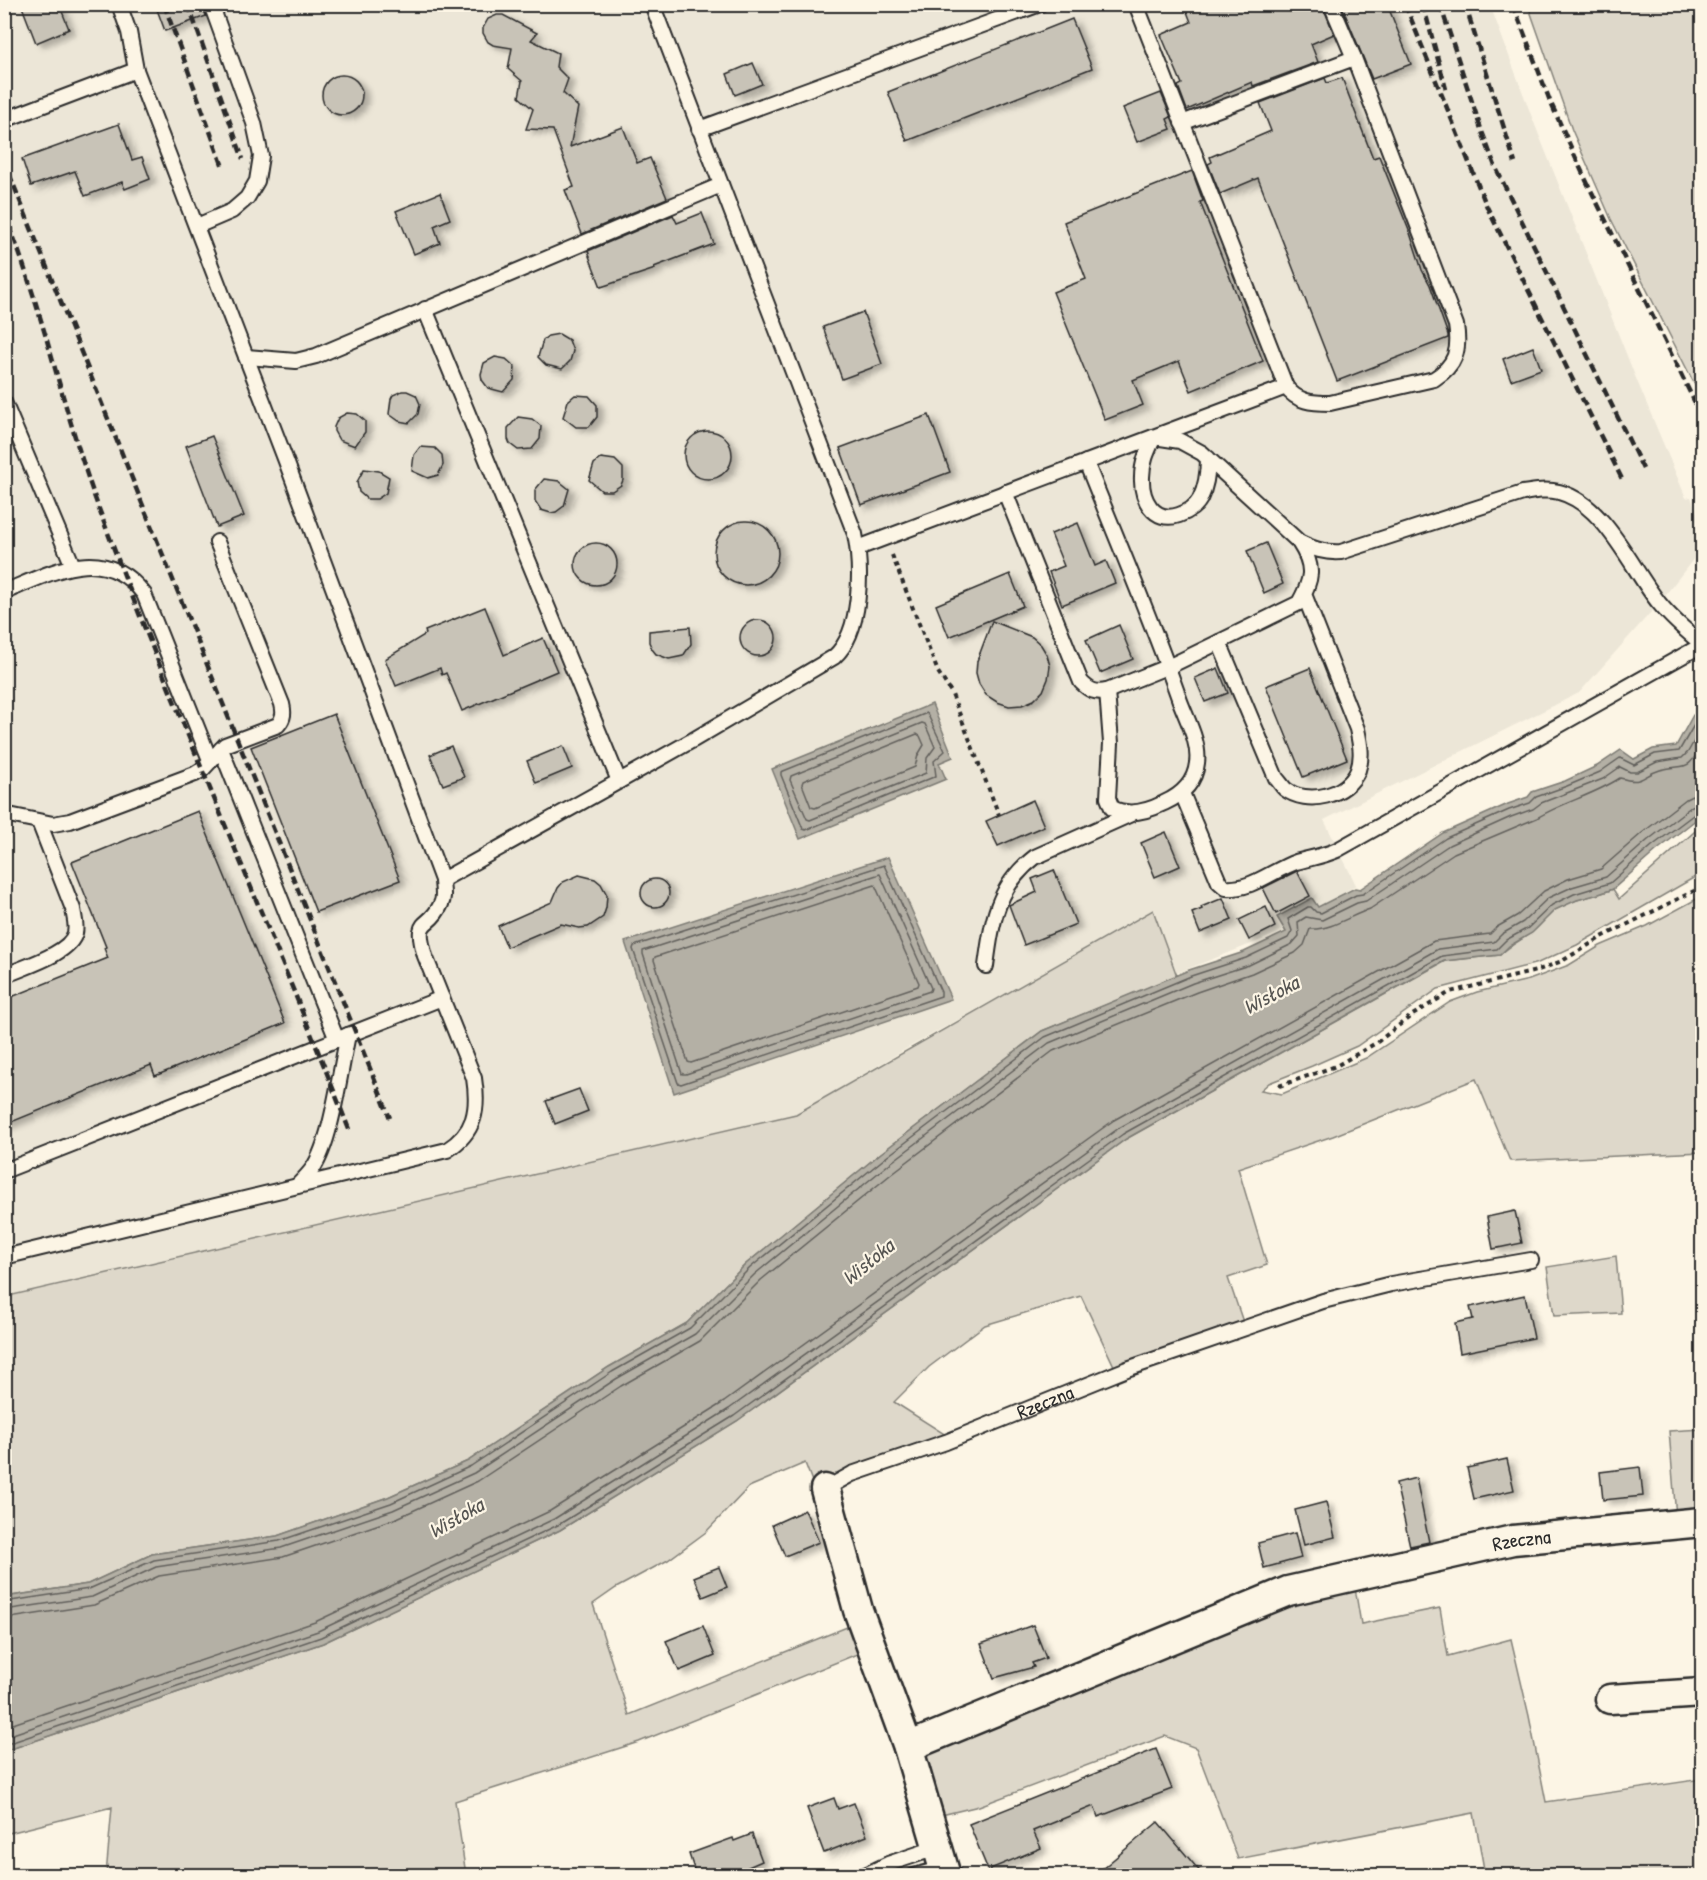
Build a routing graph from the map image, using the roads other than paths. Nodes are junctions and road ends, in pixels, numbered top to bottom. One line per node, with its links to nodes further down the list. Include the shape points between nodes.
1 (119, 4): 8 (lane)
2 (211, 4): 13 (lane, via 254,123 261,156 257,181 247,198 232,211)
3 (652, 4): 11 (lane)
4 (1040, 4): 11 (lane)
5 (1136, 4): 10 (lane)
6 (1331, 4): 7 (lane)
7 (1354, 58): 10 (lane); 16 (lane, via 1456,325 1459,344 1445,372 1434,379 1330,403 1293,396)
8 (136, 70): 9 (lane); 13 (lane)
9 (4, 120)
10 (1182, 123): 16 (lane)
11 (699, 129): 12 (lane)
12 (721, 185): 14 (lane); 24 (lane)
13 (196, 226): 15 (lane)
14 (425, 309): 15 (lane, via 316,356 296,361); 34 (lane)
15 (246, 357): 39 (lane)
16 (1286, 387): 18 (lane)
17 (4, 402): 25 (lane)
18 (1154, 437): 19 (lane, via 1180,441); 19 (lane, via 1145,456 1144,495 1151,510 1163,517 1176,517 1192,510 1201,498); 20 (lane)
19 (1208, 458): 23 (lane)
20 (1086, 462): 21 (lane); 30 (lane)
21 (1005, 492): 24 (lane); 31 (lane, via 1081,682 1096,693)
22 (217, 542): 32 (lane, via 284,711 273,728)
23 (1299, 542): 27 (lane, via 1308,555 1311,574); 29 (lane, via 1328,553 1341,552 1523,493 1559,492 1589,507 1659,602)
24 (858, 548): 34 (lane, via 854,616 840,652)
25 (73, 566): 26 (lane); 33 (lane, via 105,566 134,581 144,594)
26 (4, 592)
27 (1304, 594): 28 (lane, via 1289,609); 28 (lane, via 1361,744 1357,772 1340,790 1310,798 1299,796 1285,789 1276,778)
28 (1220, 642): 30 (lane)
29 (1702, 645): 35 (lane, via 1337,849 1287,866 1245,887 1226,888 1219,882)
30 (1168, 666): 31 (lane); 35 (lane, via 1198,761 1193,780)
31 (1107, 691): 36 (lane, via 1111,743 1108,798 1112,808 1120,813)
32 (221, 748): 33 (lane); 43 (lane)
33 (210, 760): 38 (lane, via 195,774 70,821)
34 (619, 781): 39 (lane)
35 (1182, 793): 36 (lane)
36 (1133, 813): 40 (lane, via 1023,866 1002,894 994,915)
37 (4, 814): 38 (lane)
38 (39, 822): 41 (lane, via 73,909 75,934 59,952)
39 (442, 880): 42 (lane, via 441,906 421,929 420,939)
40 (986, 966)
41 (4, 976)
42 (442, 998): 43 (lane); 45 (lane, via 477,1093 474,1119 468,1131 447,1150)
43 (342, 1037): 44 (lane); 45 (lane, via 324,1142 313,1168)
44 (4, 1171)
45 (297, 1186): 46 (lane)
46 (4, 1257)
47 (1531, 1260): 48 (lane, Rzeczna, via 1391,1284 1323,1301 1127,1369 946,1442 852,1474)
48 (825, 1489): 52 (street, Rzeczna, via 858,1610)
49 (1702, 1522): 52 (street, Rzeczna, via 1513,1540 1288,1591)
50 (1702, 1693): 51 (street)
51 (1610, 1699)
52 (908, 1747): 53 (street, Rzeczna)
53 (943, 1863): 54 (lane, via 888,1864); 55 (lane)
54 (863, 1875)
55 (914, 1875)

